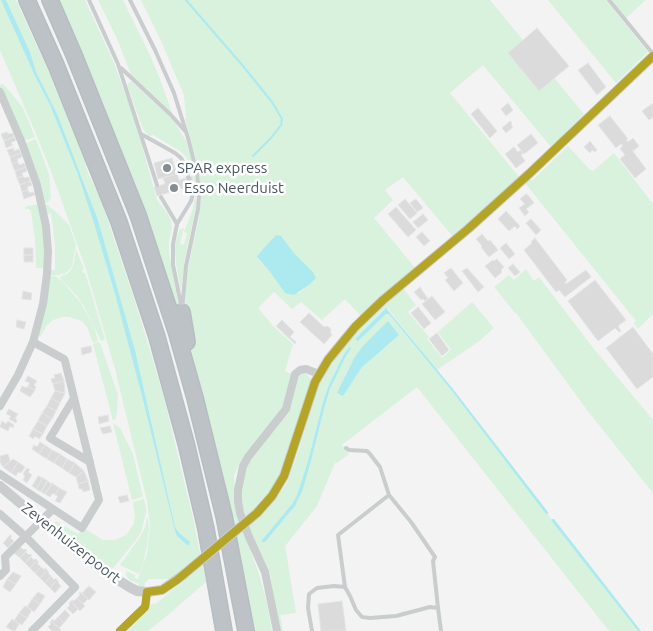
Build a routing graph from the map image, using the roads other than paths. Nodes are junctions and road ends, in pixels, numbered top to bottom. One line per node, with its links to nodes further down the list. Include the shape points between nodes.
1 (27, 0): 35 (highway, via 119,222 157,337 206,530)
2 (50, 0): 18 (highway, via 138,215)
3 (89, 0): 7 (lane)
4 (130, 0): 10 (lane, via 156,50)
5 (609, 0): 6 (lane)
6 (653, 55): 16 (street, via 530,173 364,317)
7 (118, 64): 9 (lane); 10 (lane, via 172,115)
8 (0, 92): 15 (street, via 32,171 46,226 46,281)
9 (141, 134): 11 (lane); 13 (lane, via 177,155 185,166 191,201)
10 (188, 138): 14 (lane, via 199,195 186,266)
11 (157, 185)
12 (161, 197): 13 (lane)
13 (177, 224): 14 (lane, via 172,254)
14 (182, 312): 18 (highway)
15 (33, 342): 17 (street, via 64,359); 19 (street)
16 (319, 374): 31 (street, bridge, via 284,476 272,496 257,513 184,575 162,590); 37 (street, via 306,369 295,374 286,409 248,457 238,490 240,513 265,572)
17 (74, 398): 21 (street); 21 (street, via 50,438)
18 (195, 398): 36 (highway, via 224,516)
19 (0, 406)
20 (346, 448): 24 (lane, via 370,454 380,467)
21 (90, 462): 25 (street, via 99,500 82,528)
22 (0, 474): 25 (street)
23 (0, 486): 27 (street, Zevenhuizerpoort)
24 (388, 495): 30 (lane, via 338,535); 32 (lane, via 435,556)
25 (53, 509): 27 (street)
26 (0, 514): 28 (street)
27 (40, 521): 28 (street); 31 (street, Zevenhuizerpoort, via 121,583)
28 (25, 536): 29 (street, via 5,557 6,570); 33 (street, via 75,587)
29 (0, 576)
30 (345, 587): 32 (lane, via 362,617 396,616); 38 (lane, via 317,588 310,594 308,608)
31 (147, 592): 34 (street, via 145,607)
32 (438, 608): 39 (lane)
33 (32, 631)
34 (120, 631)
35 (224, 631)
36 (246, 631)
37 (277, 631)
38 (312, 631)
39 (441, 631)

